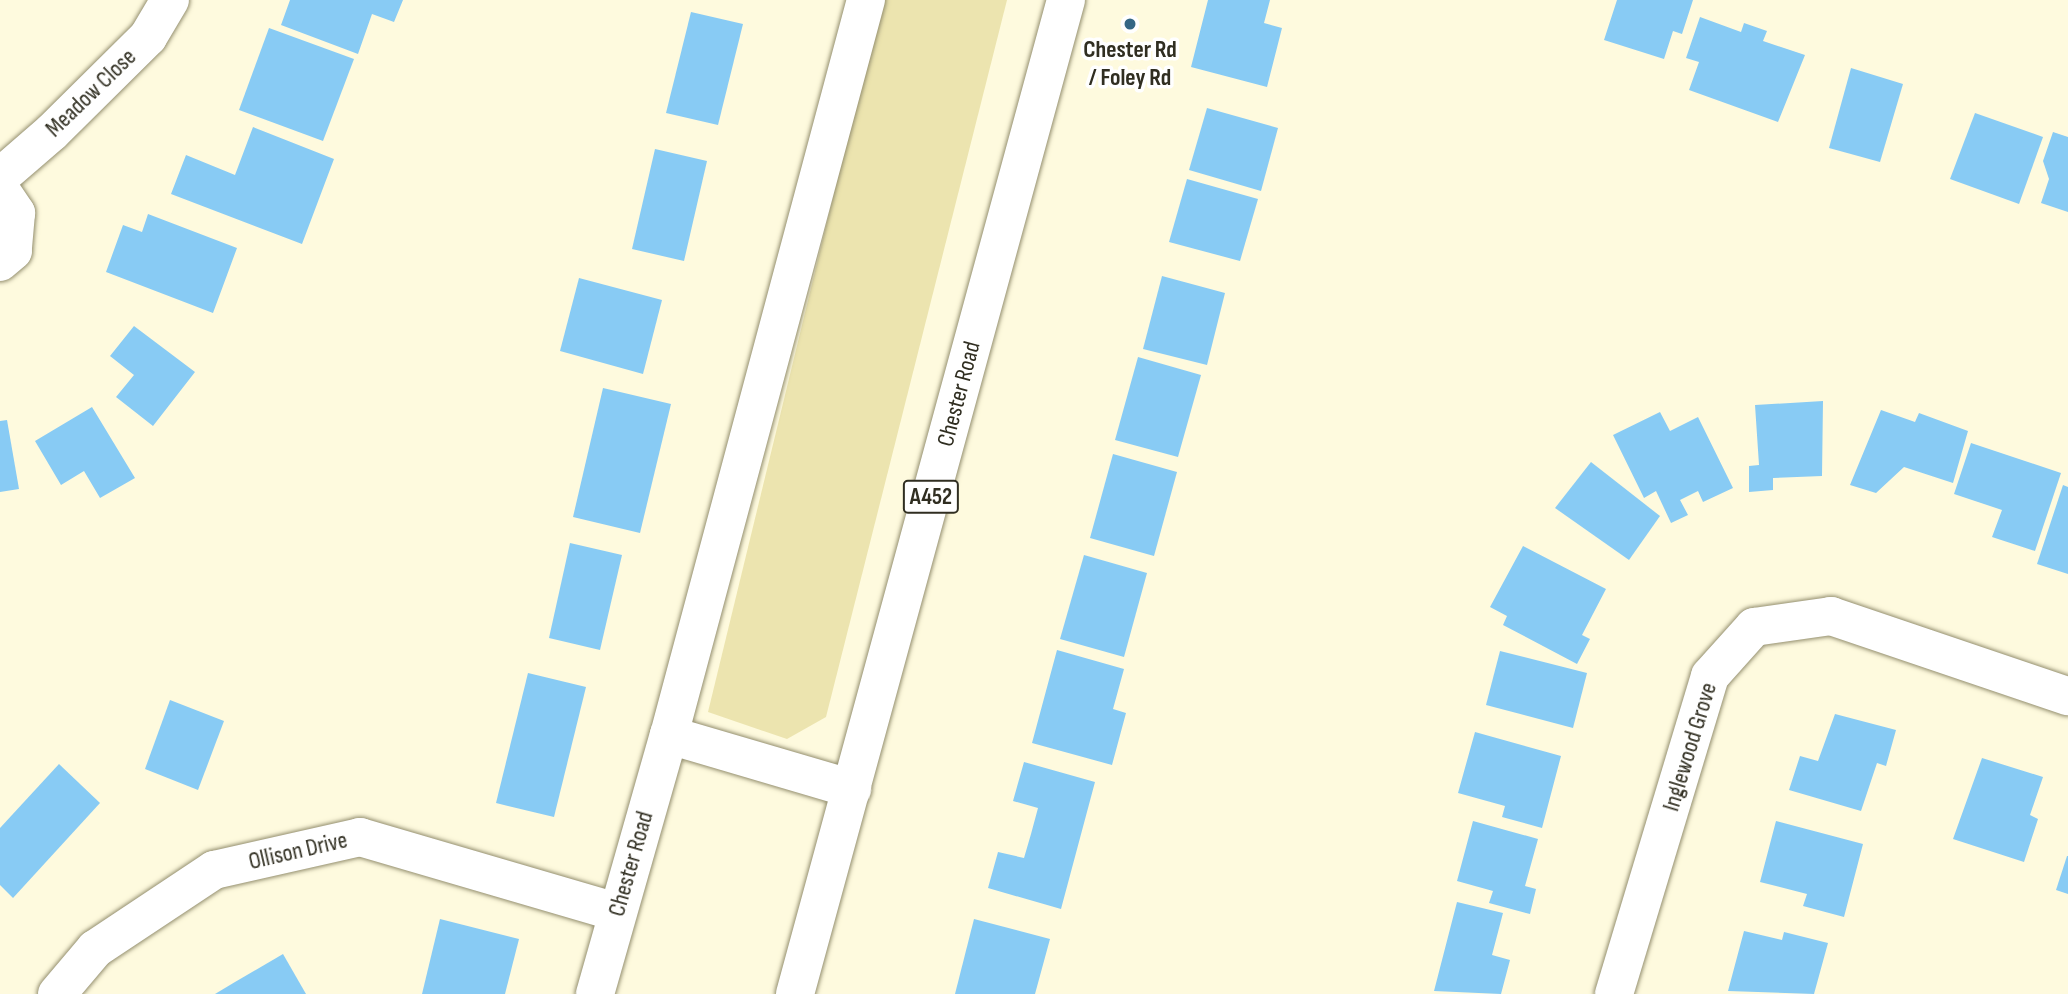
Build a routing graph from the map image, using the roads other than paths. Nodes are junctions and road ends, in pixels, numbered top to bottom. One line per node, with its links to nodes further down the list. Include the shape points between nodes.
1 (170, 0): 4 (main road, Meadow Close, via 148,37)
2 (866, 0): 8 (main road, Chester Road)
3 (1066, 0): 9 (main road, Chester Road / A452)
4 (0, 177)
5 (0, 189): 6 (main road, via 16,213 13,251)
6 (0, 262)
7 (2068, 696): 14 (main road, Inglewood Grove, via 1831,617 1754,627 1710,676)
8 (669, 735): 9 (main road); 10 (main road, Chester Road)
9 (852, 789): 13 (main road, Chester Road / A452)
10 (617, 912): 11 (main road, Ollison Drive, via 360,837 214,870 95,949); 12 (main road, Chester Road)
11 (57, 994)
12 (594, 994)
13 (795, 994)
14 (1614, 994)

